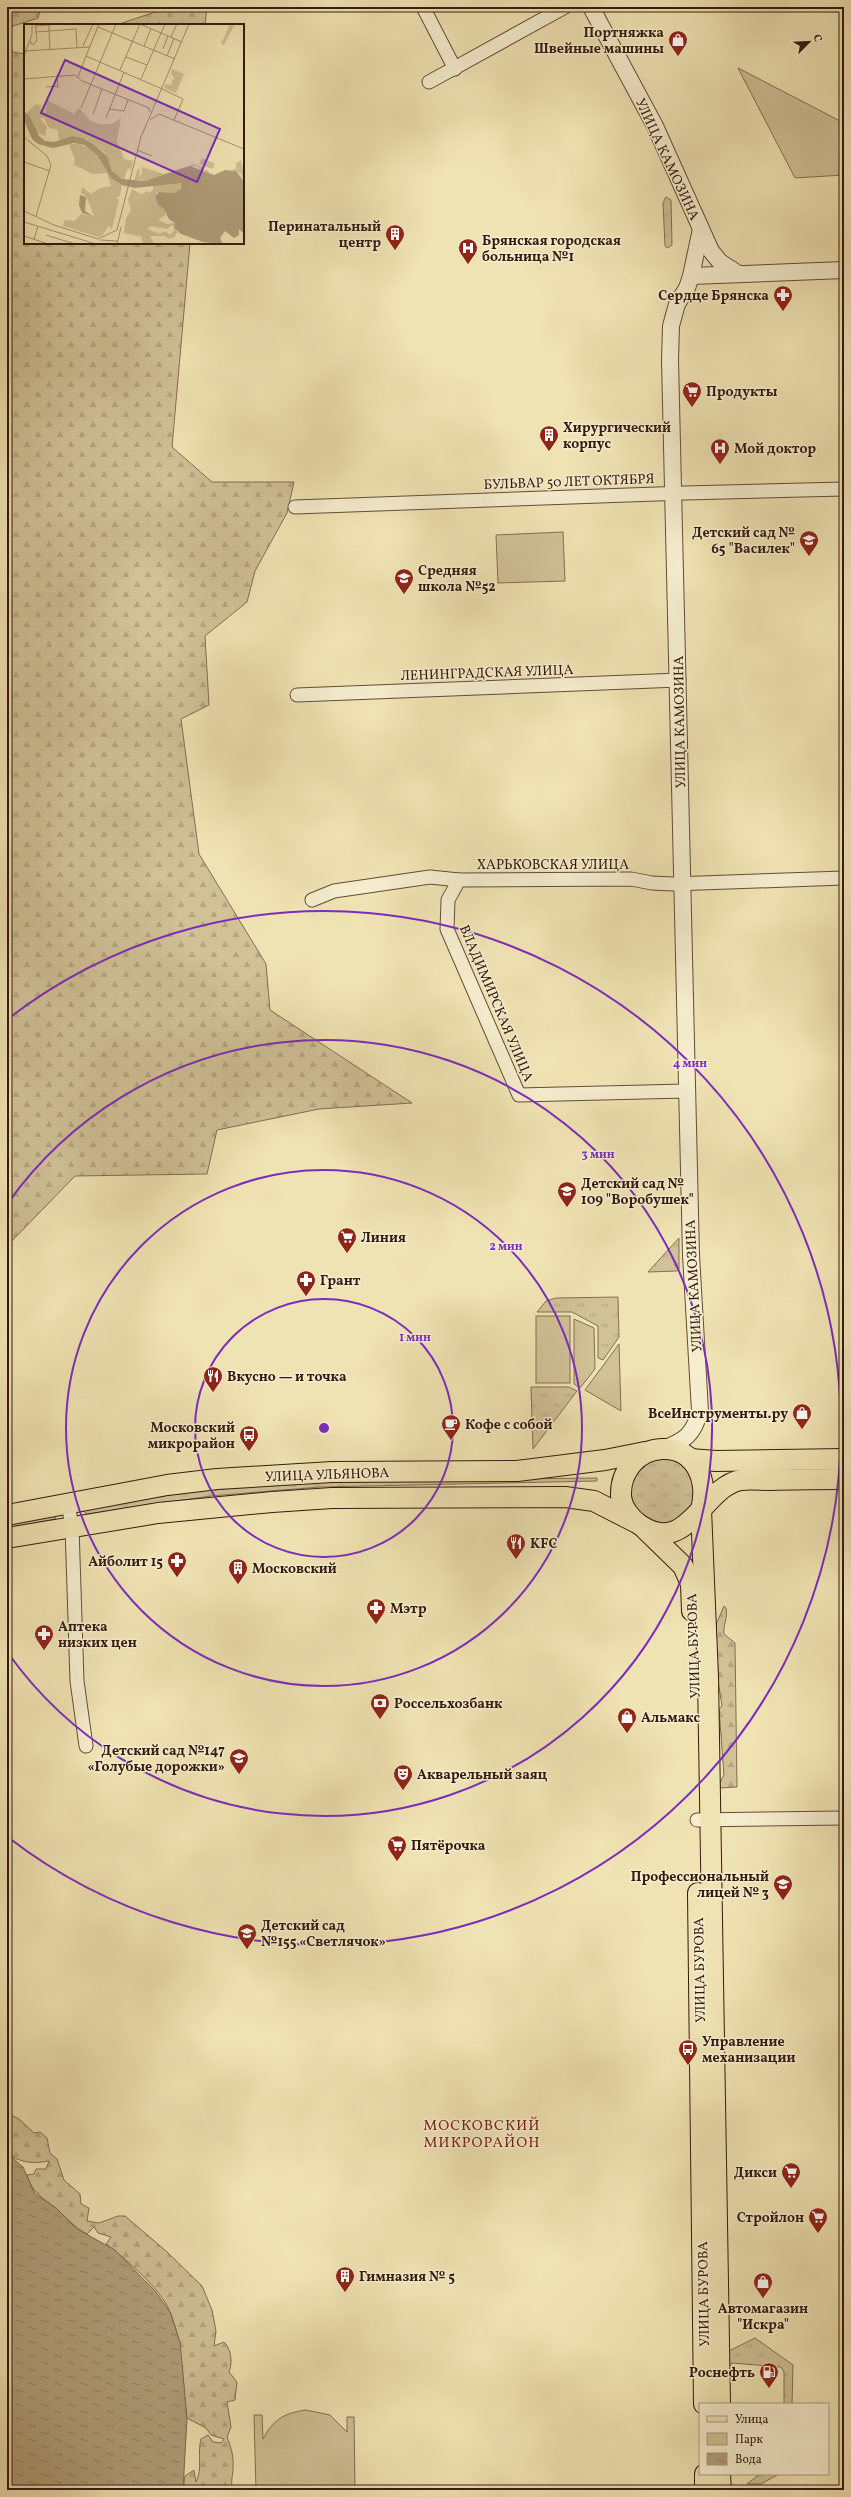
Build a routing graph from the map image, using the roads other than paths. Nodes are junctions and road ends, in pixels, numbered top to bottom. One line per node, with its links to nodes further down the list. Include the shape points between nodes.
1 (423, 7): 4 (street)
2 (564, 7): 4 (street)
3 (591, 7): 6 (street, УЛИЦА КАМОЗИНА, via 655,126)
4 (455, 69): 5 (street)
5 (429, 82)
6 (701, 229): 8 (street, via 711,251 720,262); 9 (street, УЛИЦА КАМОЗИНА)
7 (844, 270): 8 (street)
8 (737, 273): 9 (street)
9 (691, 276): 11 (street, УЛИЦА КАМОЗИНА, via 677,304 671,326)
10 (844, 489): 11 (street, БУЛЬВАР 50 ЛЕТ ОКТЯБРЯ)
11 (674, 494): 12 (street, БУЛЬВАР 50 ЛЕТ ОКТЯБРЯ); 13 (street, УЛИЦА КАМОЗИНА)
12 (295, 508)
13 (678, 680): 14 (street, ЛЕНИНГРАДСКАЯ УЛИЦА); 17 (street, УЛИЦА КАМОЗИНА)
14 (297, 695)
15 (844, 878): 17 (street, ХАРЬКОВСКАЯ УЛИЦА)
16 (459, 880): 17 (street, ХАРЬКОВСКАЯ УЛИЦА, via 631,879 652,883); 18 (street, ХАРЬКОВСКАЯ УЛИЦА, via 430,877 334,890); 19 (street, ВЛАДИМИРСКАЯ УЛИЦА, via 448,900 447,929 519,1095)
17 (683, 883): 19 (street, УЛИЦА КАМОЗИНА)
18 (312, 900)
19 (686, 1091): 20 (street, УЛИЦА КАМОЗИНА, via 692,1281 700,1411 690,1435 679,1443)
20 (656, 1450): 21 (main road, via 677,1451); 24 (main road, УЛИЦА УЛЬЯНОВА, via 605,1460 517,1471 332,1472 217,1479); 27 (main road, via 636,1459 627,1470 622,1483 622,1498 626,1512)
21 (690, 1459): 22 (main road); 25 (main road, via 699,1470 704,1483)
22 (844, 1459)
23 (844, 1479): 25 (main road, via 740,1480 719,1491)
24 (68, 1503): 26 (main road, УЛИЦА УЛЬЯНОВА); 28 (street)
25 (701, 1509): 27 (main road, via 694,1520 683,1528 664,1532); 32 (main road, УЛИЦА БУРОВА, via 705,1573)
26 (7, 1515)
27 (640, 1525): 28 (main road, УЛИЦА УЛЬЯНОВА, via 594,1501 566,1497 332,1498 206,1507); 32 (main road, УЛИЦА БУРОВА, via 683,1566 692,1584)
28 (72, 1527): 29 (main road, УЛИЦА УЛЬЯНОВА); 30 (street, via 77,1681)
29 (7, 1538)
30 (86, 1746)
31 (844, 1818): 32 (street)
32 (704, 1819): 33 (main road, УЛИЦА БУРОВА); 34 (main road, УЛИЦА БУРОВА, via 714,1974)
33 (704, 2403)
34 (720, 2403)
35 (705, 2475): 37 (main road)
36 (720, 2475): 38 (main road)
37 (705, 2490)
38 (721, 2490)

